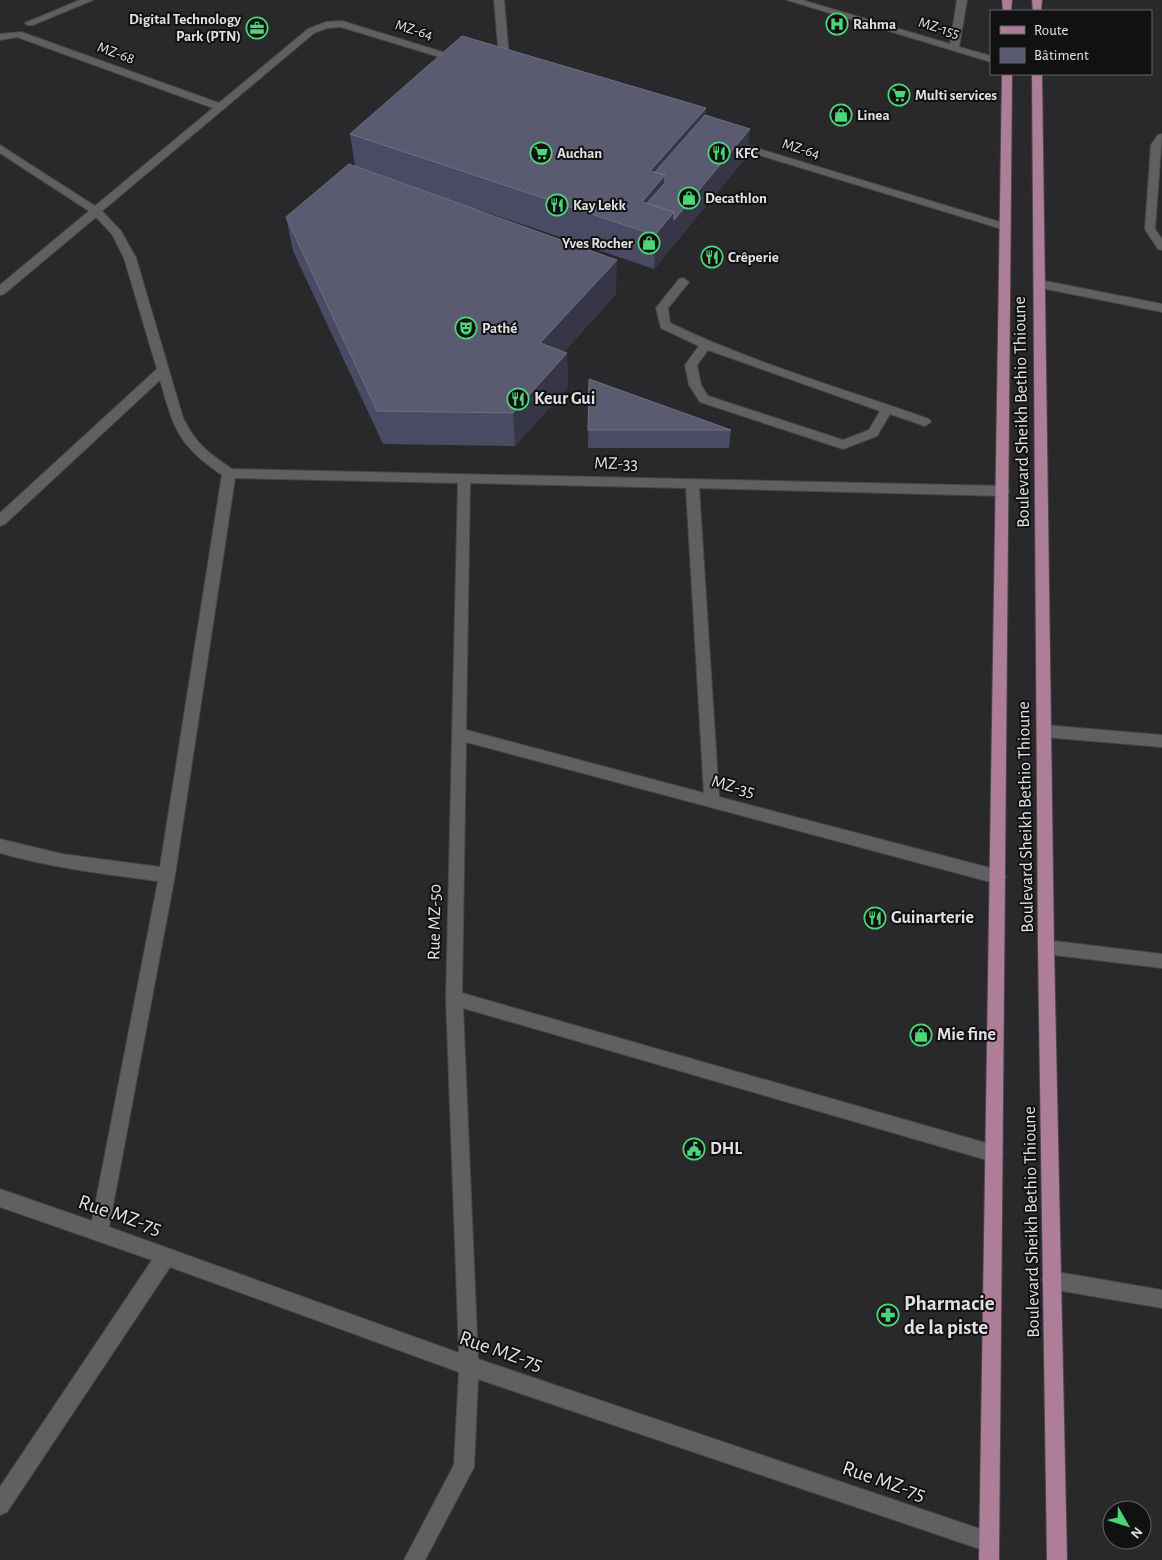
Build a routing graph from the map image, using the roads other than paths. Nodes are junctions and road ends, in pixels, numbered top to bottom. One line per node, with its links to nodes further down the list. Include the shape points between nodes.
1 (88, 0): 5 (street)
2 (499, 0): 10 (street)
3 (792, 0): 7 (street, MZ-155)
4 (962, 0): 7 (street)
5 (30, 23)
6 (0, 37): 13 (street, MZ-68, via 18,34)
7 (954, 49): 8 (street, MZ-155)
8 (990, 59)
9 (469, 63): 13 (street, MZ-64, via 342,24 326,25 311,31)
10 (505, 74)
11 (1007, 75): 20 (main road, Boulevard Sheikh Bethio Thioune)
12 (1037, 75): 23 (main road, Boulevard Sheikh Bethio Thioune)
13 (221, 107): 19 (street, MZ-64)
14 (1162, 137): 17 (street, via 1156,145)
15 (722, 140): 20 (street, MZ-64)
16 (0, 148): 19 (street)
17 (1158, 161): 18 (street)
18 (1158, 188): 21 (street, via 1150,229)
19 (97, 212): 24 (street, MZ-64); 27 (street, via 117,233 130,258)
20 (1006, 227): 33 (main road, Boulevard Sheikh Bethio Thioune)
21 (1162, 247)
22 (683, 282): 26 (street, via 662,308 665,325)
23 (1040, 284): 25 (street); 35 (main road, Boulevard Sheikh Bethio Thioune)
24 (0, 291)
25 (1162, 308)
26 (706, 345): 28 (street); 28 (street, via 692,365 695,385 704,399 843,445 873,432)
27 (162, 371): 30 (street, via 177,418 188,440); 34 (street)
28 (888, 408): 29 (street)
29 (925, 422)
30 (229, 473): 31 (street, MZ-33); 40 (street)
31 (464, 478): 32 (street, MZ-33); 36 (street, Rue MZ-50)
32 (692, 484): 33 (street, MZ-33); 38 (street)
33 (1003, 491): 41 (main road, Boulevard Sheikh Bethio Thioune)
34 (0, 521)
35 (1044, 730): 37 (street); 42 (main road, Boulevard Sheikh Bethio Thioune)
36 (459, 734): 38 (street, MZ-35); 44 (street, Rue MZ-50)
37 (1162, 741)
38 (712, 801): 41 (street, MZ-35)
39 (0, 846): 40 (street, via 87,865)
40 (167, 875): 47 (street)
41 (998, 877): 45 (main road, Boulevard Sheikh Bethio Thioune)
42 (1046, 947): 43 (street); 49 (main road, Boulevard Sheikh Bethio Thioune)
43 (1162, 960)
44 (454, 998): 45 (street); 51 (street, Rue MZ-50)
45 (994, 1153): 53 (main road, Boulevard Sheikh Bethio Thioune)
46 (0, 1198): 47 (street, Rue MZ-75)
47 (99, 1232): 48 (street, Rue MZ-75)
48 (166, 1256): 51 (street, Rue MZ-75); 52 (street)
49 (1051, 1280): 50 (street); 55 (main road, Boulevard Sheikh Bethio Thioune)
50 (1162, 1299)
51 (469, 1366): 53 (street, Rue MZ-75); 54 (street, Rue MZ-50, via 464,1467)
52 (0, 1505)
53 (989, 1551)
54 (414, 1560)
55 (1057, 1560)

